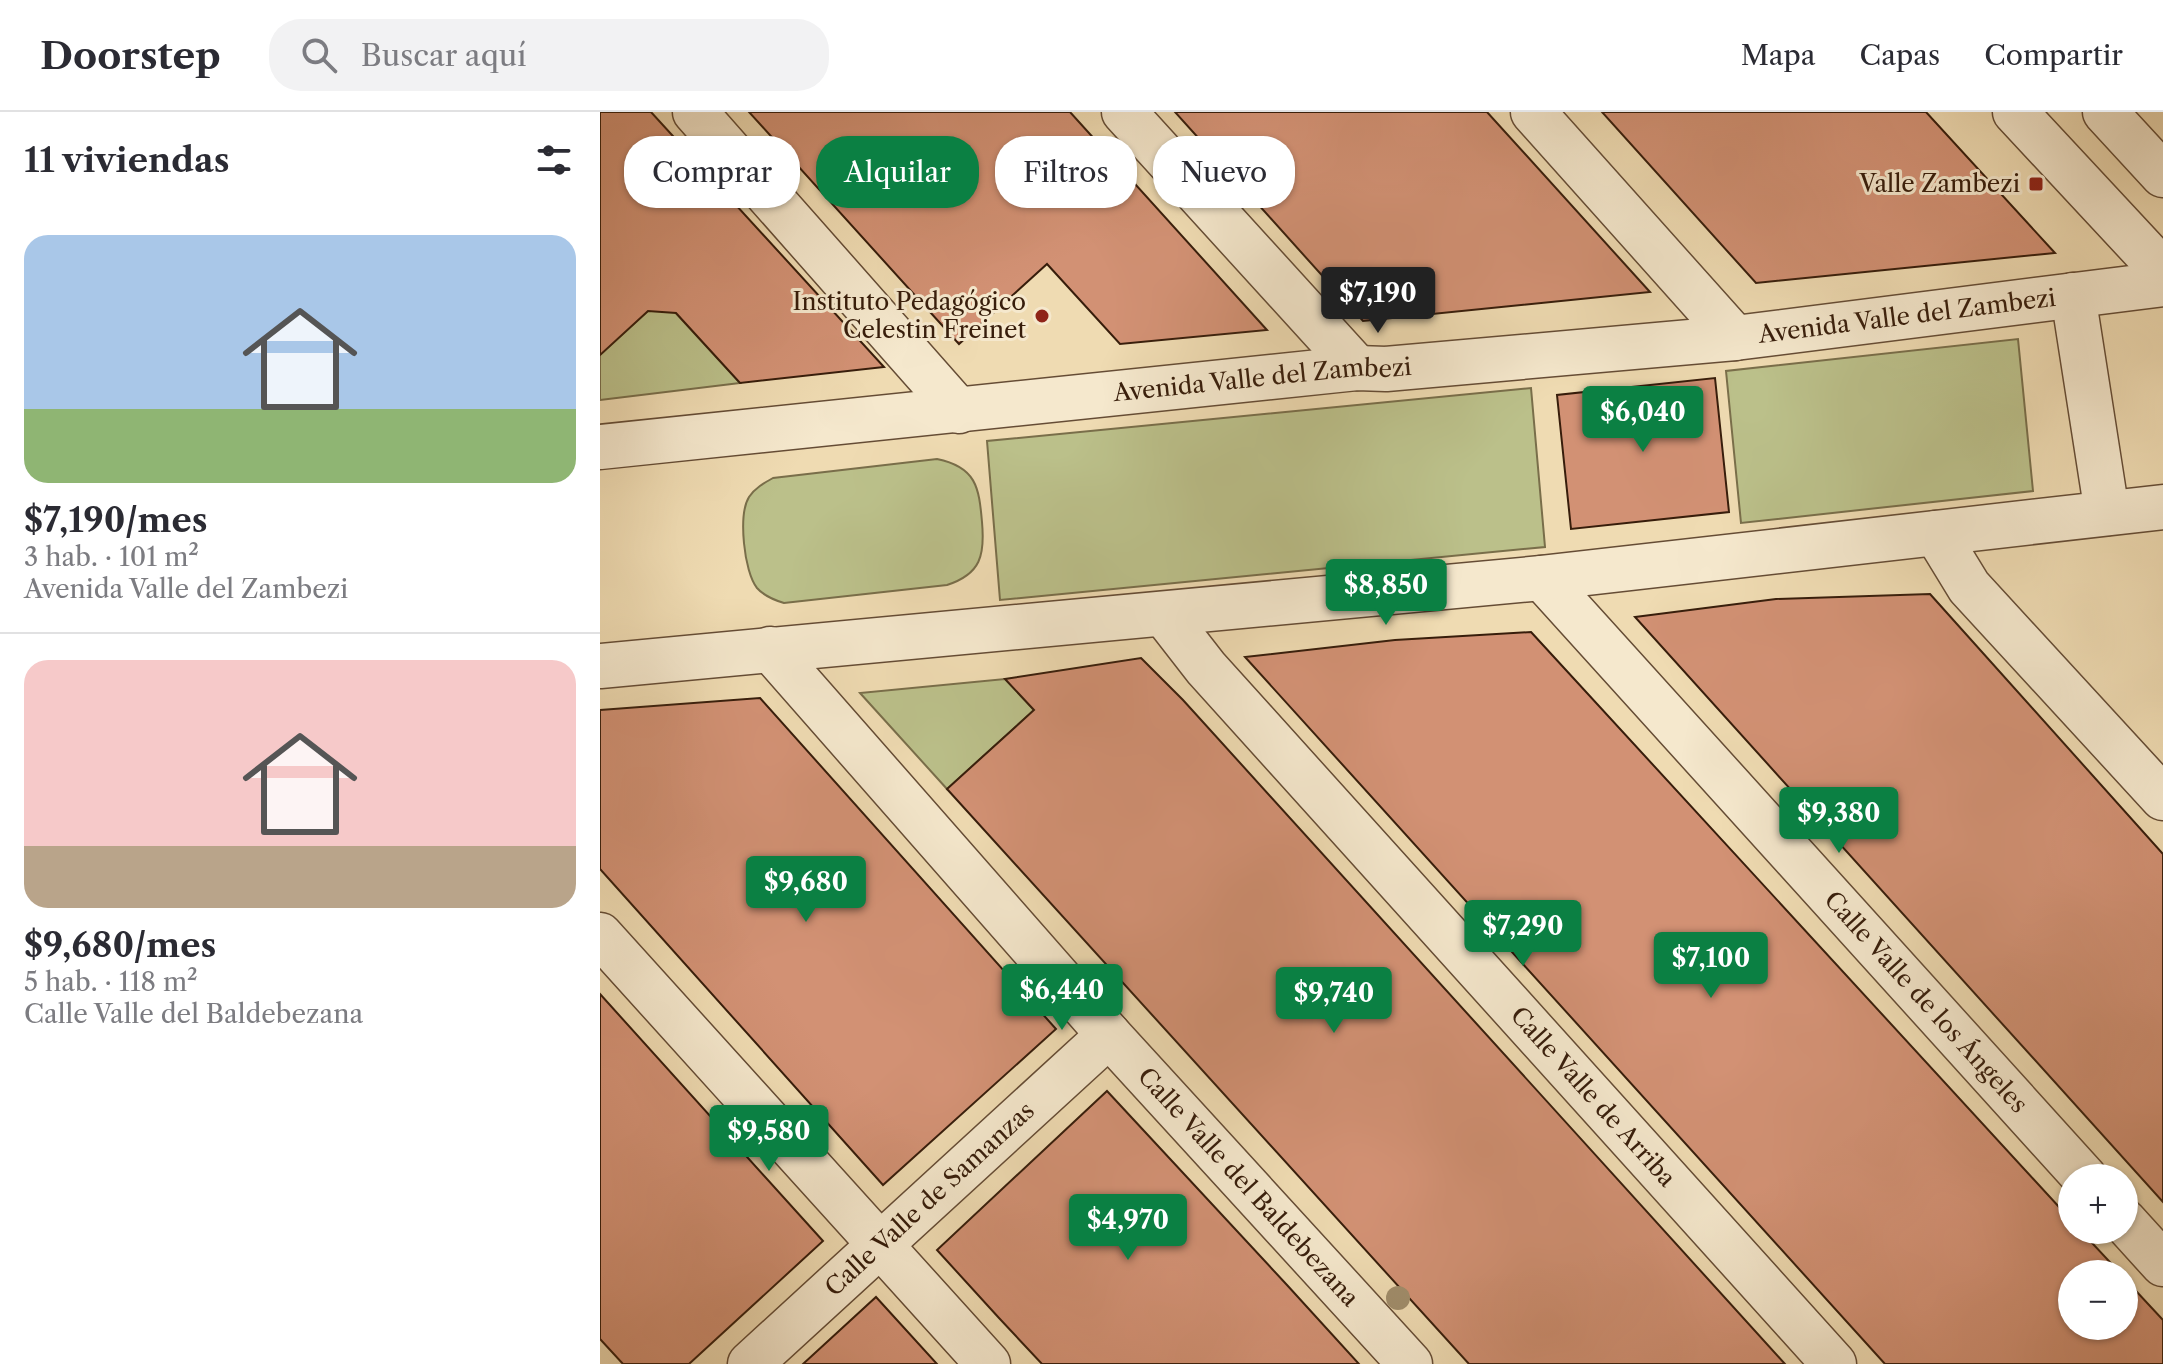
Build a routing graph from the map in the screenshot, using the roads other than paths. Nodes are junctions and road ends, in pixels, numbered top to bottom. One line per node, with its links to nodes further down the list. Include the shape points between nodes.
1 (695, 112): 12 (street)
2 (1124, 112): 11 (street)
3 (1533, 112): 10 (street)
4 (2015, 112): 7 (street)
5 (2105, 112): 6 (street)
6 (2163, 175)
7 (2163, 271)
8 (2163, 284): 9 (street, Avenida Valle del Zambezi)
9 (2073, 295): 10 (street, Avenida Valle del Zambezi); 15 (street)
10 (1735, 338): 11 (street, Avenida Valle del Zambezi)
11 (1357, 368): 12 (street, Avenida Valle del Zambezi)
12 (959, 411): 13 (street, Avenida Valle del Zambezi)
13 (600, 447)
14 (2163, 507): 15 (street)
15 (2107, 513): 16 (street)
16 (1936, 533): 17 (street); 21 (street, via 1969,587)
17 (1542, 578): 18 (street); 24 (street, Calle Valle de los Ángeles)
18 (1164, 614): 19 (street); 31 (street, Calle Valle de Arriba, via 1206,668)
19 (770, 649): 20 (street); 23 (street, Calle Valle del Baldebezana)
20 (600, 666)
21 (2163, 798)
22 (600, 935): 26 (street)
23 (1109, 1035): 26 (street, Calle Valle de Samanzas); 30 (street, Calle Valle del Baldebezana)
24 (2072, 1164)
25 (2138, 1236): 27 (street)
26 (879, 1244): 28 (street, Calle Valle de Samanzas); 29 (street)
27 (2163, 1264)
28 (750, 1364)
29 (988, 1364)
30 (1410, 1364)
31 (1834, 1364)

